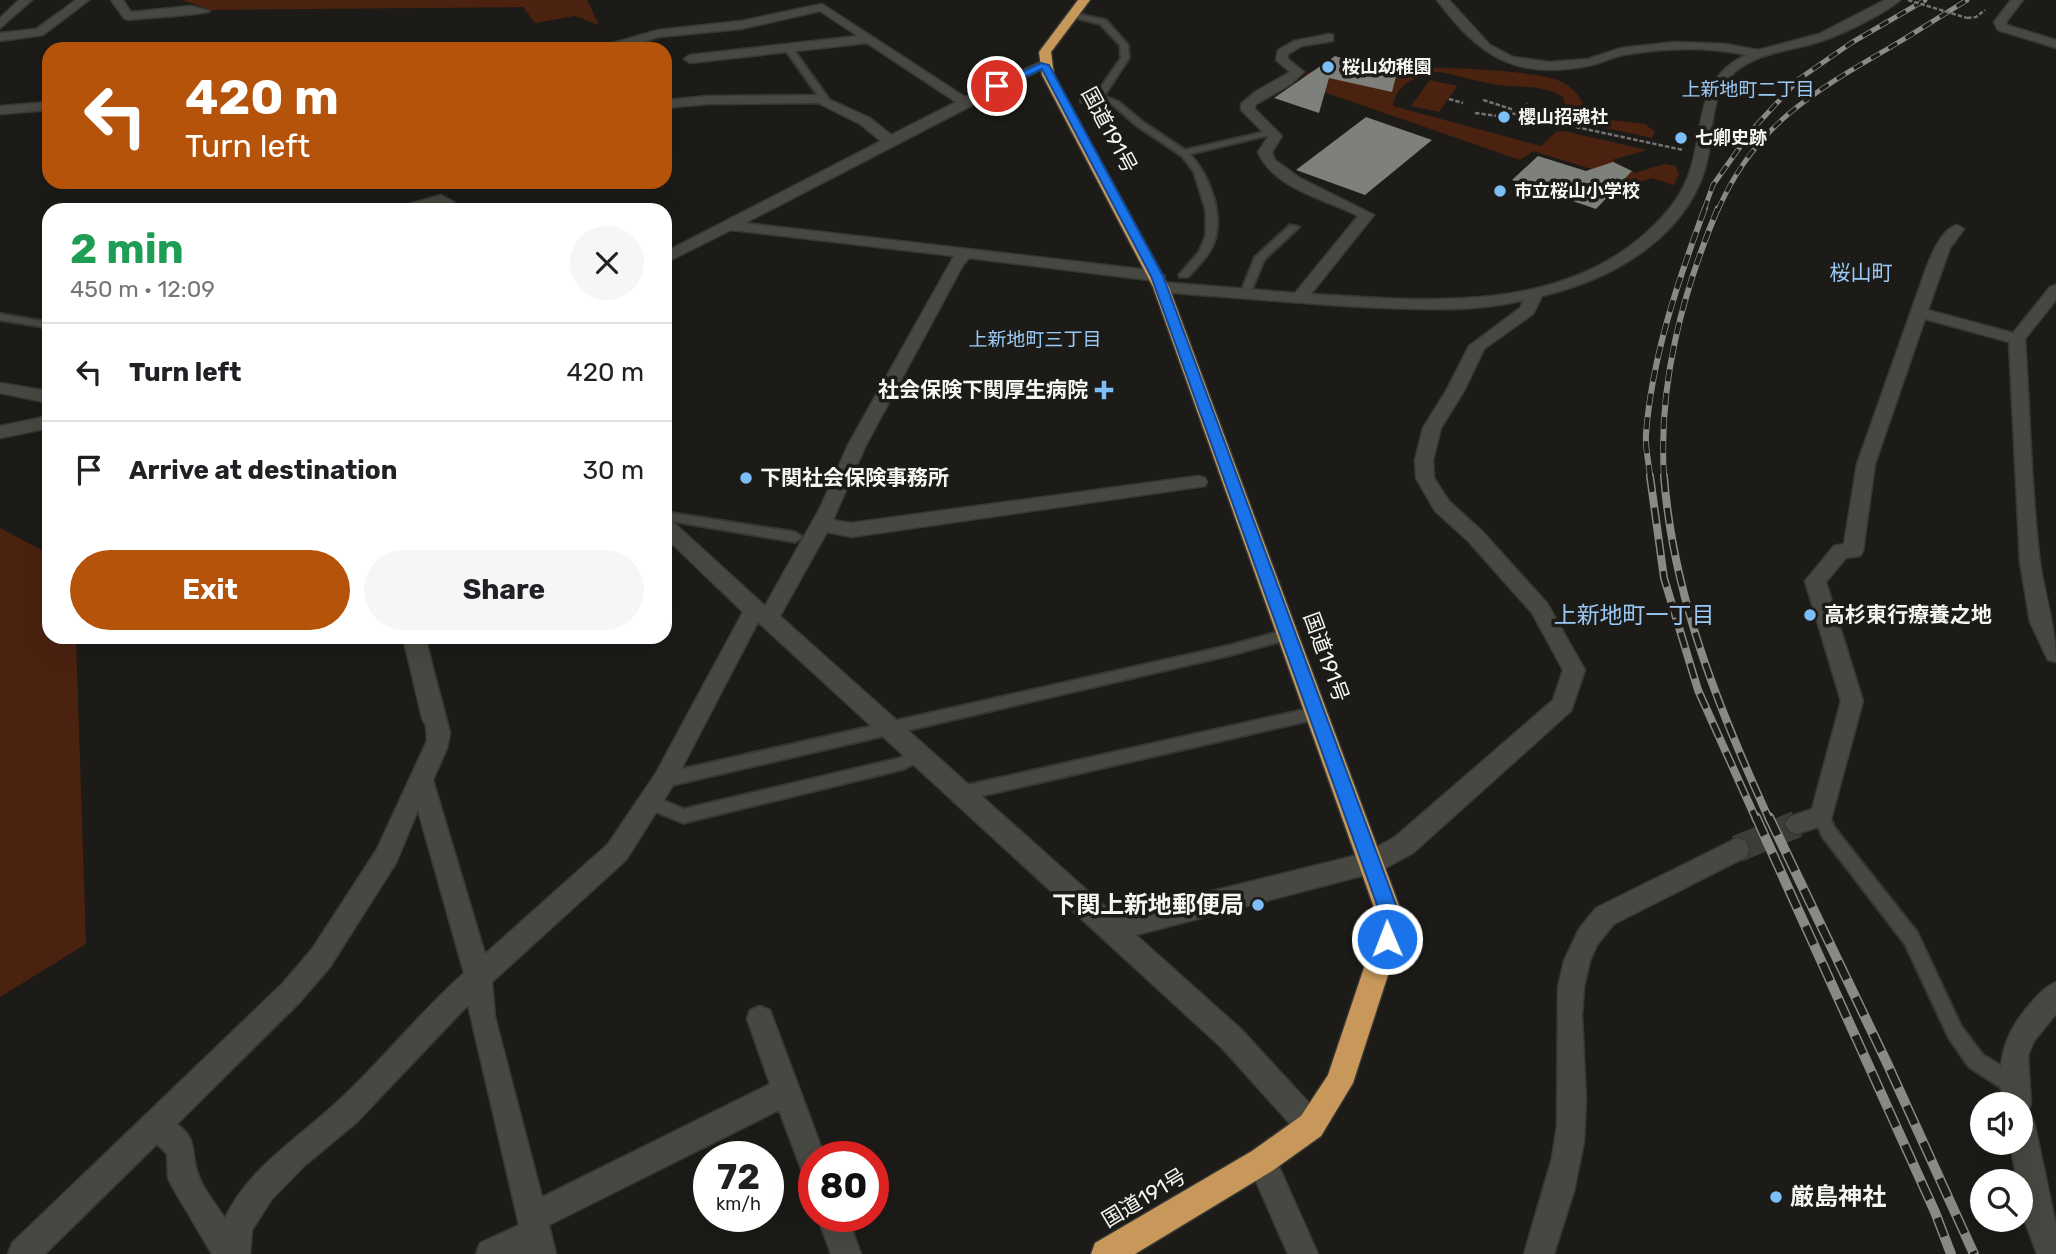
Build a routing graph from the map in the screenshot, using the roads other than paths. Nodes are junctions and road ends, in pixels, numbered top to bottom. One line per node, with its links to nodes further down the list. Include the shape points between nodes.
1 (26, 0): 9 (street)
2 (83, 0): 10 (street, via 39,32)
3 (117, 0): 8 (street, via 128,16)
4 (1443, 0): 16 (street, via 1487,49 1517,61 1582,63 1621,51 1692,45)
5 (1894, 0): 16 (street, via 1822,37)
6 (2017, 0): 14 (street, via 2000,22 2002,27)
7 (1078, 7): 18 (highway, via 1045,52); 19 (lane, via 1103,22 1124,45 1125,58)
8 (204, 10)
9 (0, 24)
10 (0, 37)
11 (867, 38): 13 (street, via 822,7); 15 (street); 22 (street)
12 (1329, 38): 26 (street, via 1286,48 1282,60 1298,72 1248,102 1248,110)
13 (631, 42)
14 (2056, 44)
15 (788, 48): 17 (street); 21 (lane)
16 (1758, 54): 40 (street, via 1722,79 1711,102 1694,183 1668,221 1647,242 1616,261 1562,288)
17 (690, 59)
18 (1044, 65): 22 (street); 37 (highway, 国道191号)
19 (1099, 97): 20 (lane); 28 (lane, via 1111,99)
20 (1084, 100)
21 (827, 102): 23 (street, via 796,98); 27 (street, via 865,121)
22 (964, 102): 27 (street)
23 (672, 104)
24 (42, 107): 25 (street)
25 (0, 110)
26 (1273, 134): 28 (lane); 41 (street, via 1265,152 1268,162 1300,185 1367,215)
27 (891, 142): 31 (street)
28 (1183, 153): 36 (lane, via 1207,191 1211,231 1207,248)
29 (447, 202): 30 (street)
30 (427, 203)
31 (728, 225): 34 (street); 35 (street)
32 (1294, 227): 38 (lane, via 1259,259)
33 (1957, 229): 42 (street, via 1944,247)
34 (672, 254)
35 (965, 254): 37 (street); 52 (street, via 857,445)
36 (1184, 275)
37 (1159, 281): 41 (street); 56 (highway, 国道191号)
38 (1248, 287)
39 (2056, 290): 45 (street)
40 (1535, 295): 41 (street, via 1452,305); 69 (street, via 1527,311 1477,346 1432,428 1425,478 1442,506 1540,608 1574,670 1563,705 1404,845)
41 (1299, 299)
42 (1920, 313): 45 (street); 66 (street, via 1866,464 1853,551 1841,551 1815,581 1852,701)
43 (0, 317): 44 (lane)
44 (42, 324)
45 (2017, 339): 58 (street, via 2030,562 2040,622)
46 (0, 388): 47 (street)
47 (42, 396)
48 (42, 423): 49 (street)
49 (0, 432)
50 (1198, 482): 52 (street, via 851,530)
51 (672, 517): 54 (lane)
52 (821, 524): 55 (street)
53 (672, 532): 55 (street)
54 (796, 537)
55 (762, 614): 60 (street); 62 (street)
56 (1288, 634): 59 (highway, 国道191号); 60 (lane)
57 (416, 644): 63 (street, via 433,718 440,727 439,742)
58 (2056, 654)
59 (1316, 713): 64 (lane); 69 (highway, 国道191号)
60 (892, 729): 61 (street); 62 (lane)
61 (919, 754): 64 (street); 65 (lane, via 904,762 683,816)
62 (664, 779): 65 (street)
63 (421, 780): 71 (street); 77 (street, via 387,855 321,958 292,993)
64 (963, 793): 70 (street)
65 (650, 802): 71 (street, via 617,852)
66 (1822, 816): 67 (street); 75 (lane, via 1828,831 1911,939 1955,1032 1976,1061)
67 (1797, 824)
68 (1737, 849): 90 (street, via 1605,916 1591,929 1573,975 1568,1014 1572,1092 1567,1163)
69 (1371, 863): 70 (street, via 1136,922); 78 (highway, 国道191号, via 1390,916 1387,939 1339,1083)
70 (1117, 932): 78 (street, via 1232,1039)
71 (479, 978): 83 (street, via 482,1017); 85 (street, via 346,1113 262,1188 237,1225)
72 (2056, 995): 76 (street, via 2024,1029 2014,1056)
73 (760, 1020): 74 (street)
74 (786, 1091): 79 (street); 83 (street)
75 (2013, 1092)
76 (2015, 1092)
77 (155, 1125): 84 (street); 85 (street, via 181,1150 183,1178 223,1244)
78 (1311, 1126): 81 (highway, 国道191号)
79 (804, 1141)
80 (2027, 1155): 91 (street, via 2040,1222)
81 (1262, 1161): 88 (highway, 国道191号); 89 (street)
82 (838, 1232): 87 (street)
83 (536, 1235): 86 (street)
84 (23, 1254)
85 (234, 1254)
86 (491, 1254)
87 (846, 1254)
88 (1106, 1254)
89 (1303, 1254)
90 (1539, 1254)
91 (2052, 1254)

